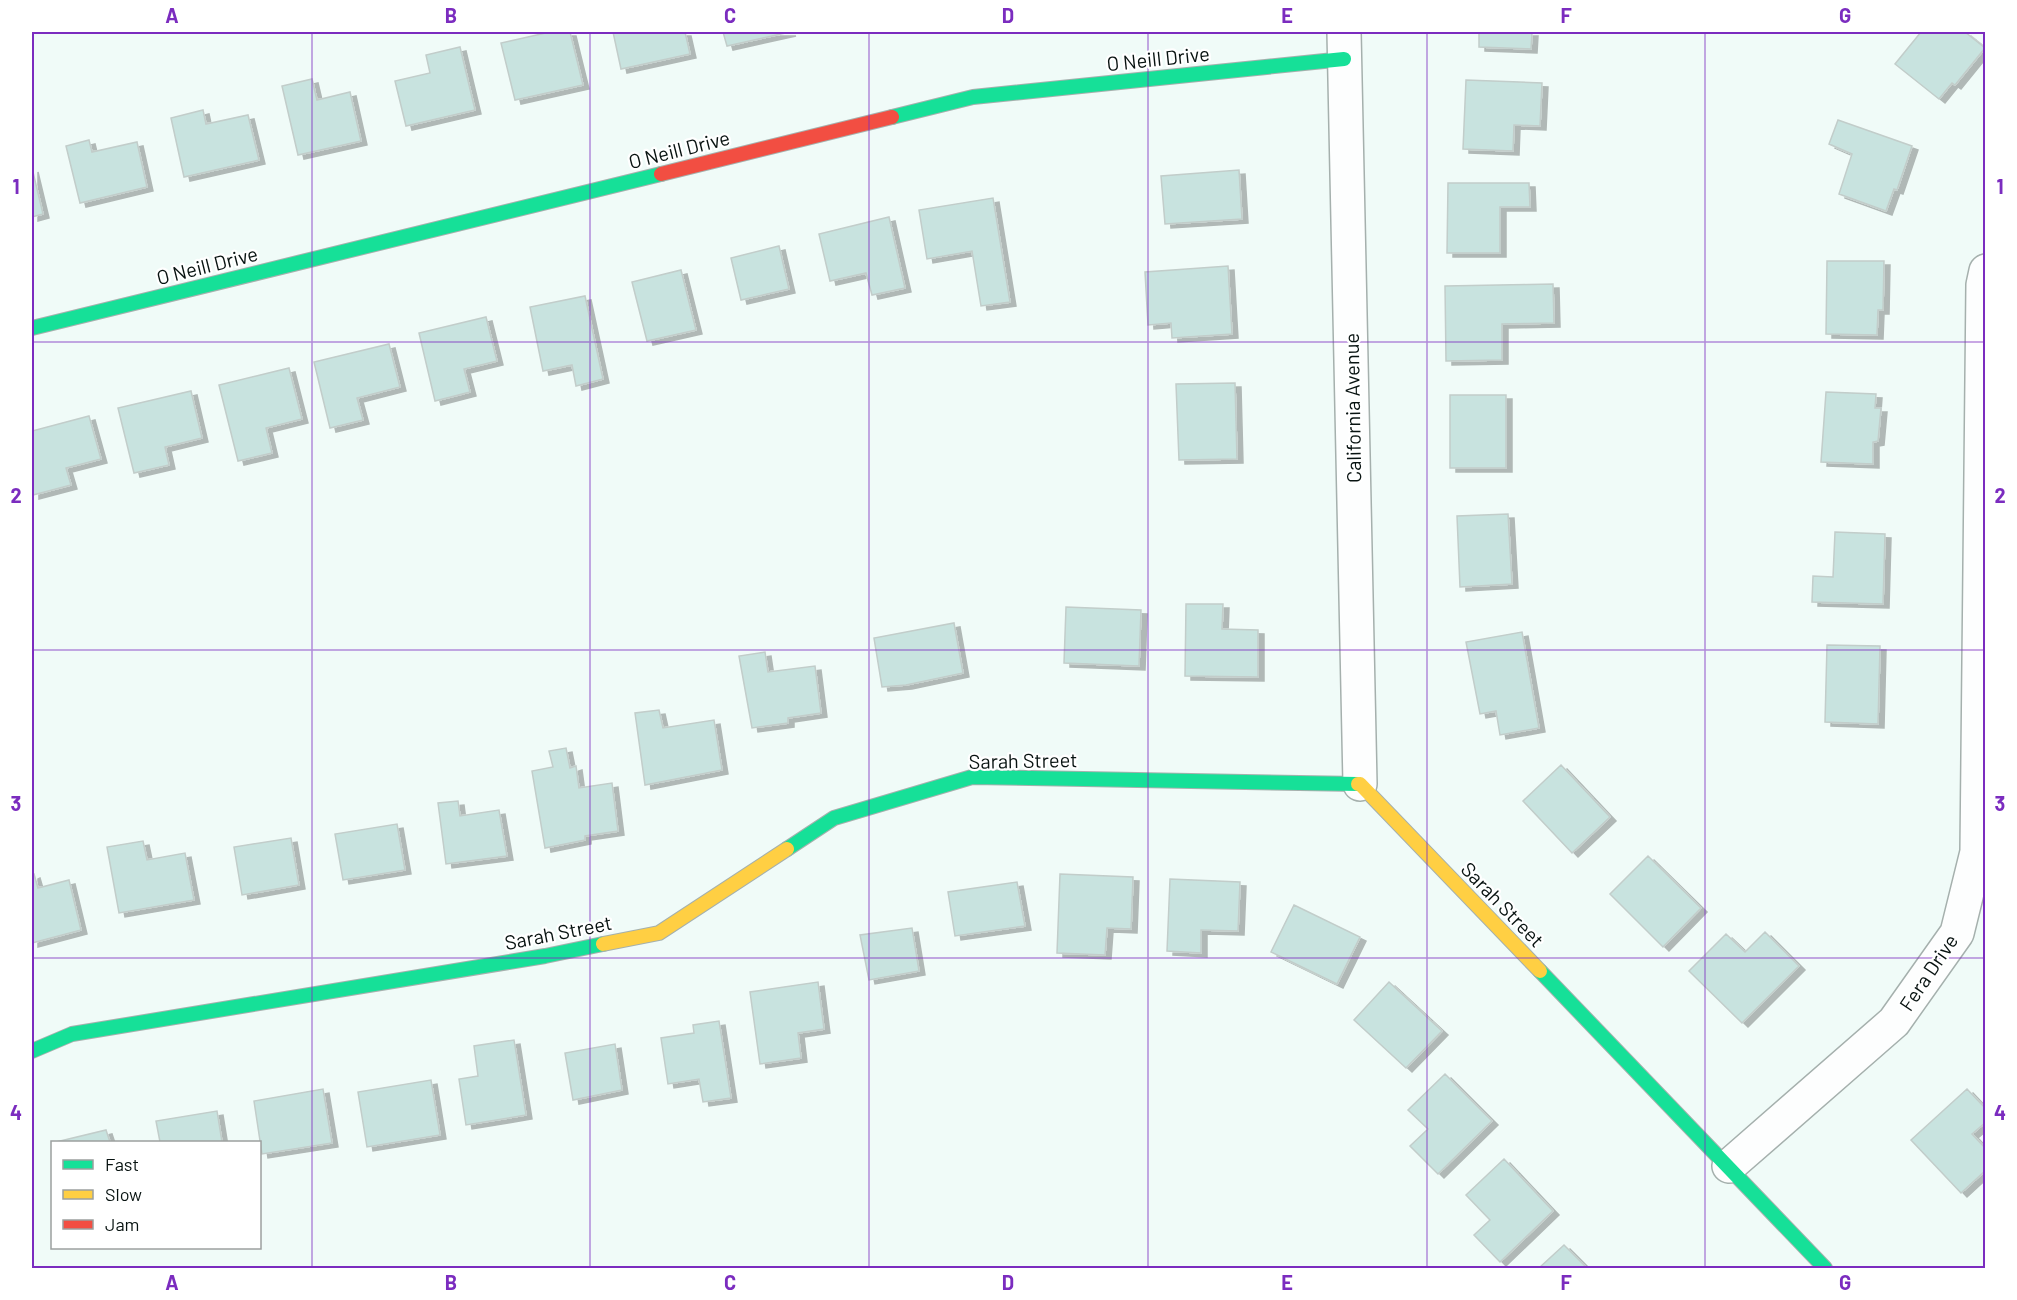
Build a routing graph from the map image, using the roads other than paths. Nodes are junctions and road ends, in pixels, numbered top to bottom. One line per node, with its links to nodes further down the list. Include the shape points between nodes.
1 (1344, 45): 3 (street, O Neill Drive, via 973,97); 4 (street, California Avenue)
2 (1986, 271): 6 (street, Fera Drive, via 1977,852 1957,933 1894,1022)
3 (32, 328)
4 (1360, 784): 5 (street, Sarah Street, via 972,777 834,819 659,933 545,956 72,1034); 6 (street, Sarah Street)
5 (32, 1051)
6 (1729, 1166): 7 (street, Sarah Street)
7 (1825, 1269)

